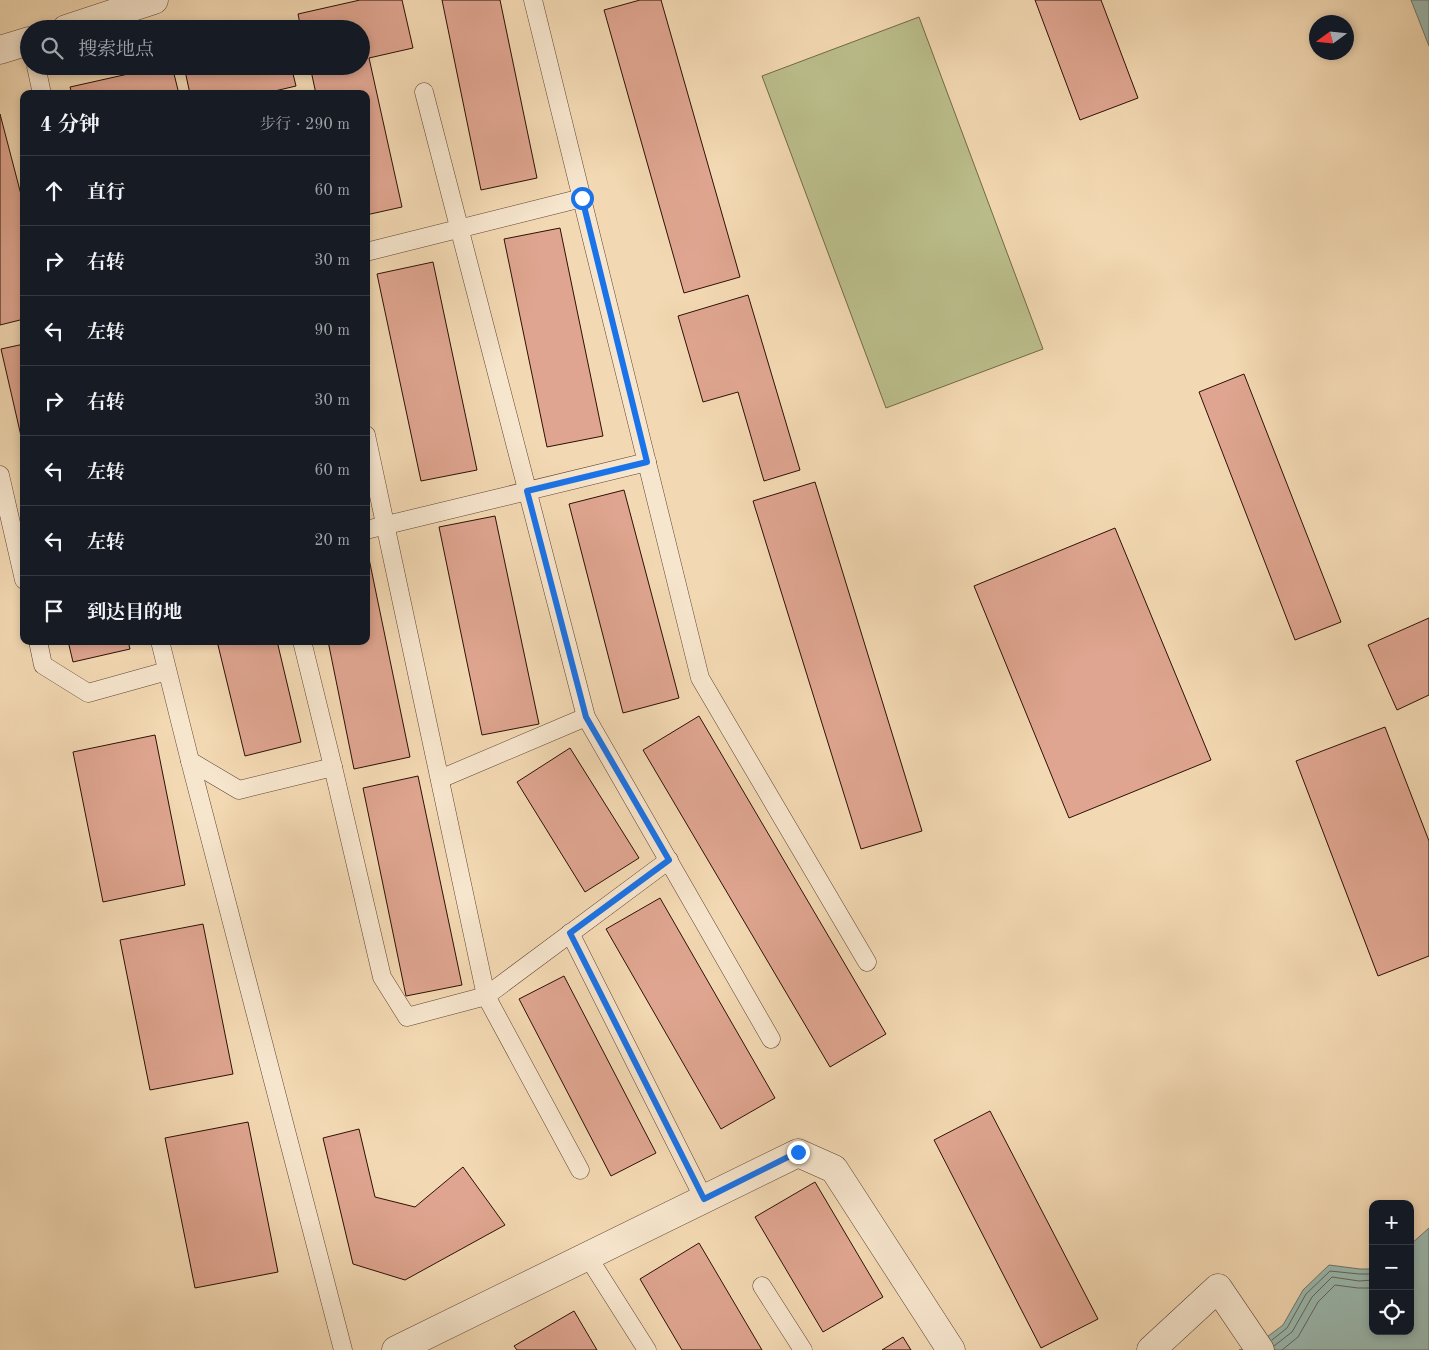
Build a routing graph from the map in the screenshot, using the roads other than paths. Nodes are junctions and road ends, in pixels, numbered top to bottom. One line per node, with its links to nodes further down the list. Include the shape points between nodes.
1 (154, 0): 3 (street)
2 (533, 0): 9 (lane)
3 (93, 20)
4 (20, 44): 5 (street)
5 (0, 50)
6 (38, 75): 7 (lane)
7 (41, 90)
8 (424, 92): 10 (lane)
9 (582, 198): 10 (lane); 13 (lane)
10 (460, 229): 11 (lane); 15 (lane)
11 (370, 251)
12 (370, 455): 16 (lane)
13 (647, 462): 15 (lane); 29 (lane, via 700,678)
14 (0, 475): 18 (lane)
15 (527, 491): 16 (lane); 23 (lane)
16 (385, 525): 17 (lane); 26 (lane)
17 (370, 529)
18 (20, 562)
19 (39, 645): 22 (lane, via 43,665 88,693)
20 (161, 645): 22 (lane)
21 (303, 645): 25 (lane)
22 (167, 672): 24 (lane)
23 (586, 717): 26 (lane); 27 (lane)
24 (190, 761): 25 (lane, via 239,790); 36 (lane)
25 (333, 766): 30 (lane, via 382,977 407,1017)
26 (440, 779): 30 (lane)
27 (669, 860): 28 (lane); 31 (lane)
28 (570, 933): 30 (lane); 33 (lane)
29 (867, 962)
30 (486, 996): 32 (lane)
31 (771, 1039)
32 (580, 1170)
33 (704, 1199): 34 (street); 40 (street, via 798,1152 834,1169)
34 (588, 1256): 37 (street); 38 (lane)
35 (762, 1286): 39 (lane)
36 (343, 1350)
37 (396, 1350)
38 (647, 1350)
39 (803, 1350)
40 (951, 1350)
41 (1151, 1350): 42 (street, via 1218,1288)
42 (1260, 1350)

